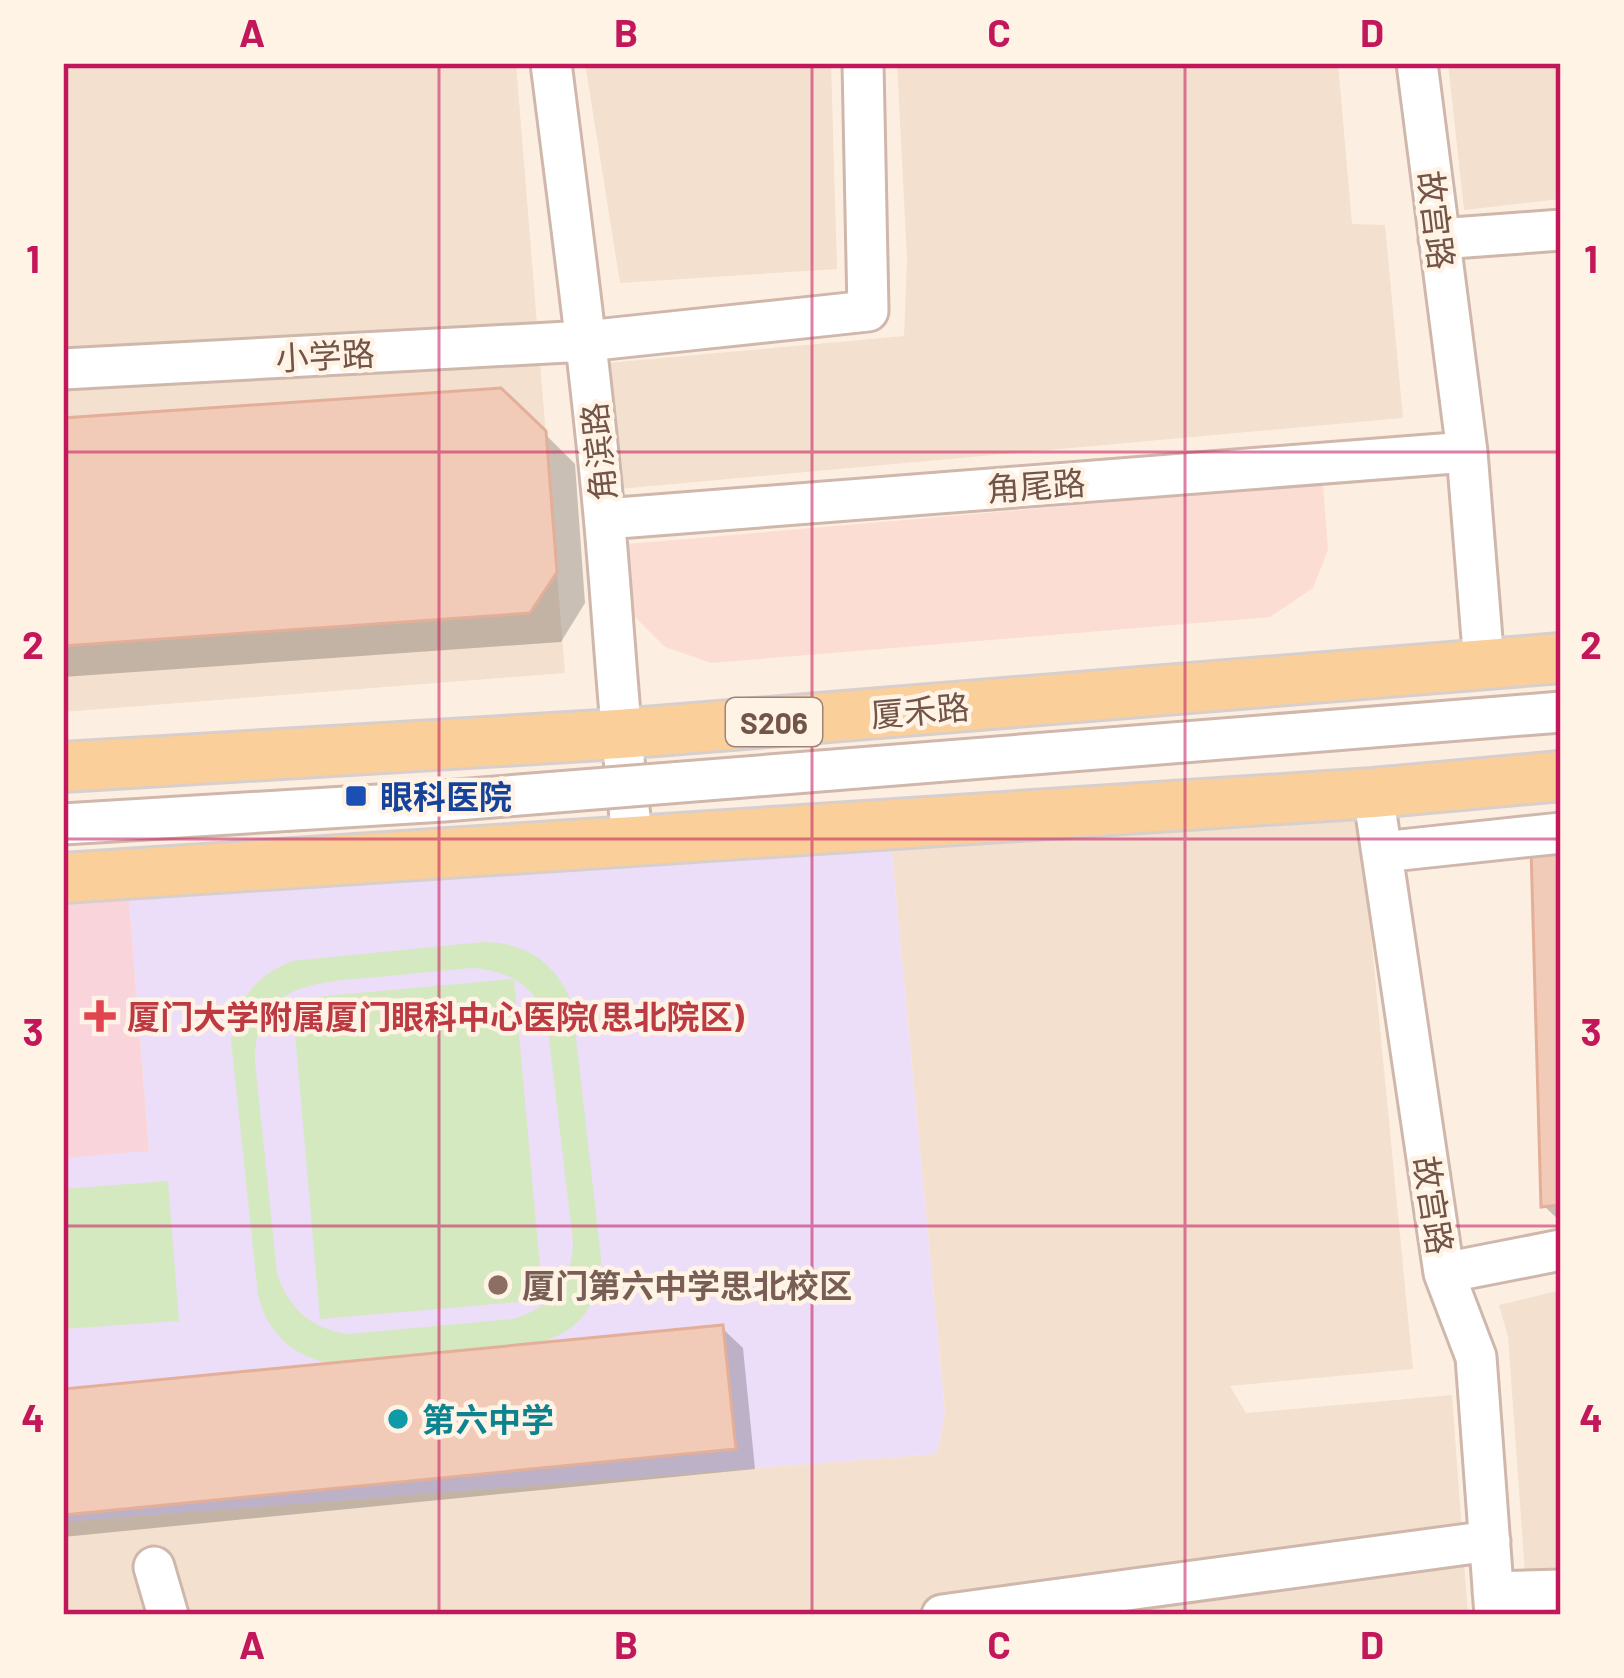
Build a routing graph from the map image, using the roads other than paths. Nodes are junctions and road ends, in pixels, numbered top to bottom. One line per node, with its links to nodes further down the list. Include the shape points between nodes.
1 (551, 63): 6 (street, 角滨路)
2 (863, 63): 6 (street, 小学路, via 868,311)
3 (1418, 63): 5 (street, 故宫路)
4 (1561, 230): 5 (street)
5 (1439, 239): 8 (street, 故宫路)
6 (586, 341): 7 (street, 小学路); 9 (street, 角滨路)
7 (63, 369)
8 (1467, 452): 9 (street, 角尾路); 11 (street, 故宫路)
9 (604, 519): 13 (street, 角滨路)
10 (1561, 658): 11 (main road, 厦禾路 / S206)
11 (1484, 664): 13 (main road, 厦禾路 / S206)
12 (1561, 712): 17 (street, bridge)
13 (620, 734): 14 (main road, 厦禾路 / S206); 19 (street, 角滨路)
14 (63, 767)
15 (1561, 776): 16 (main road)
16 (1373, 793): 19 (main road); 20 (street, 故宫路)
17 (63, 824)
18 (1561, 832): 20 (street)
19 (633, 842): 21 (main road)
20 (1382, 852): 23 (street, 故宫路)
21 (63, 878)
22 (1561, 1250): 23 (street)
23 (1444, 1273): 24 (street, 故宫路, via 1476,1357)
24 (1490, 1541): 27 (street, 故宫路); 29 (street)
25 (154, 1567): 28 (street)
26 (1561, 1589): 27 (street)
27 (1494, 1604)
28 (168, 1615)
29 (942, 1615)

